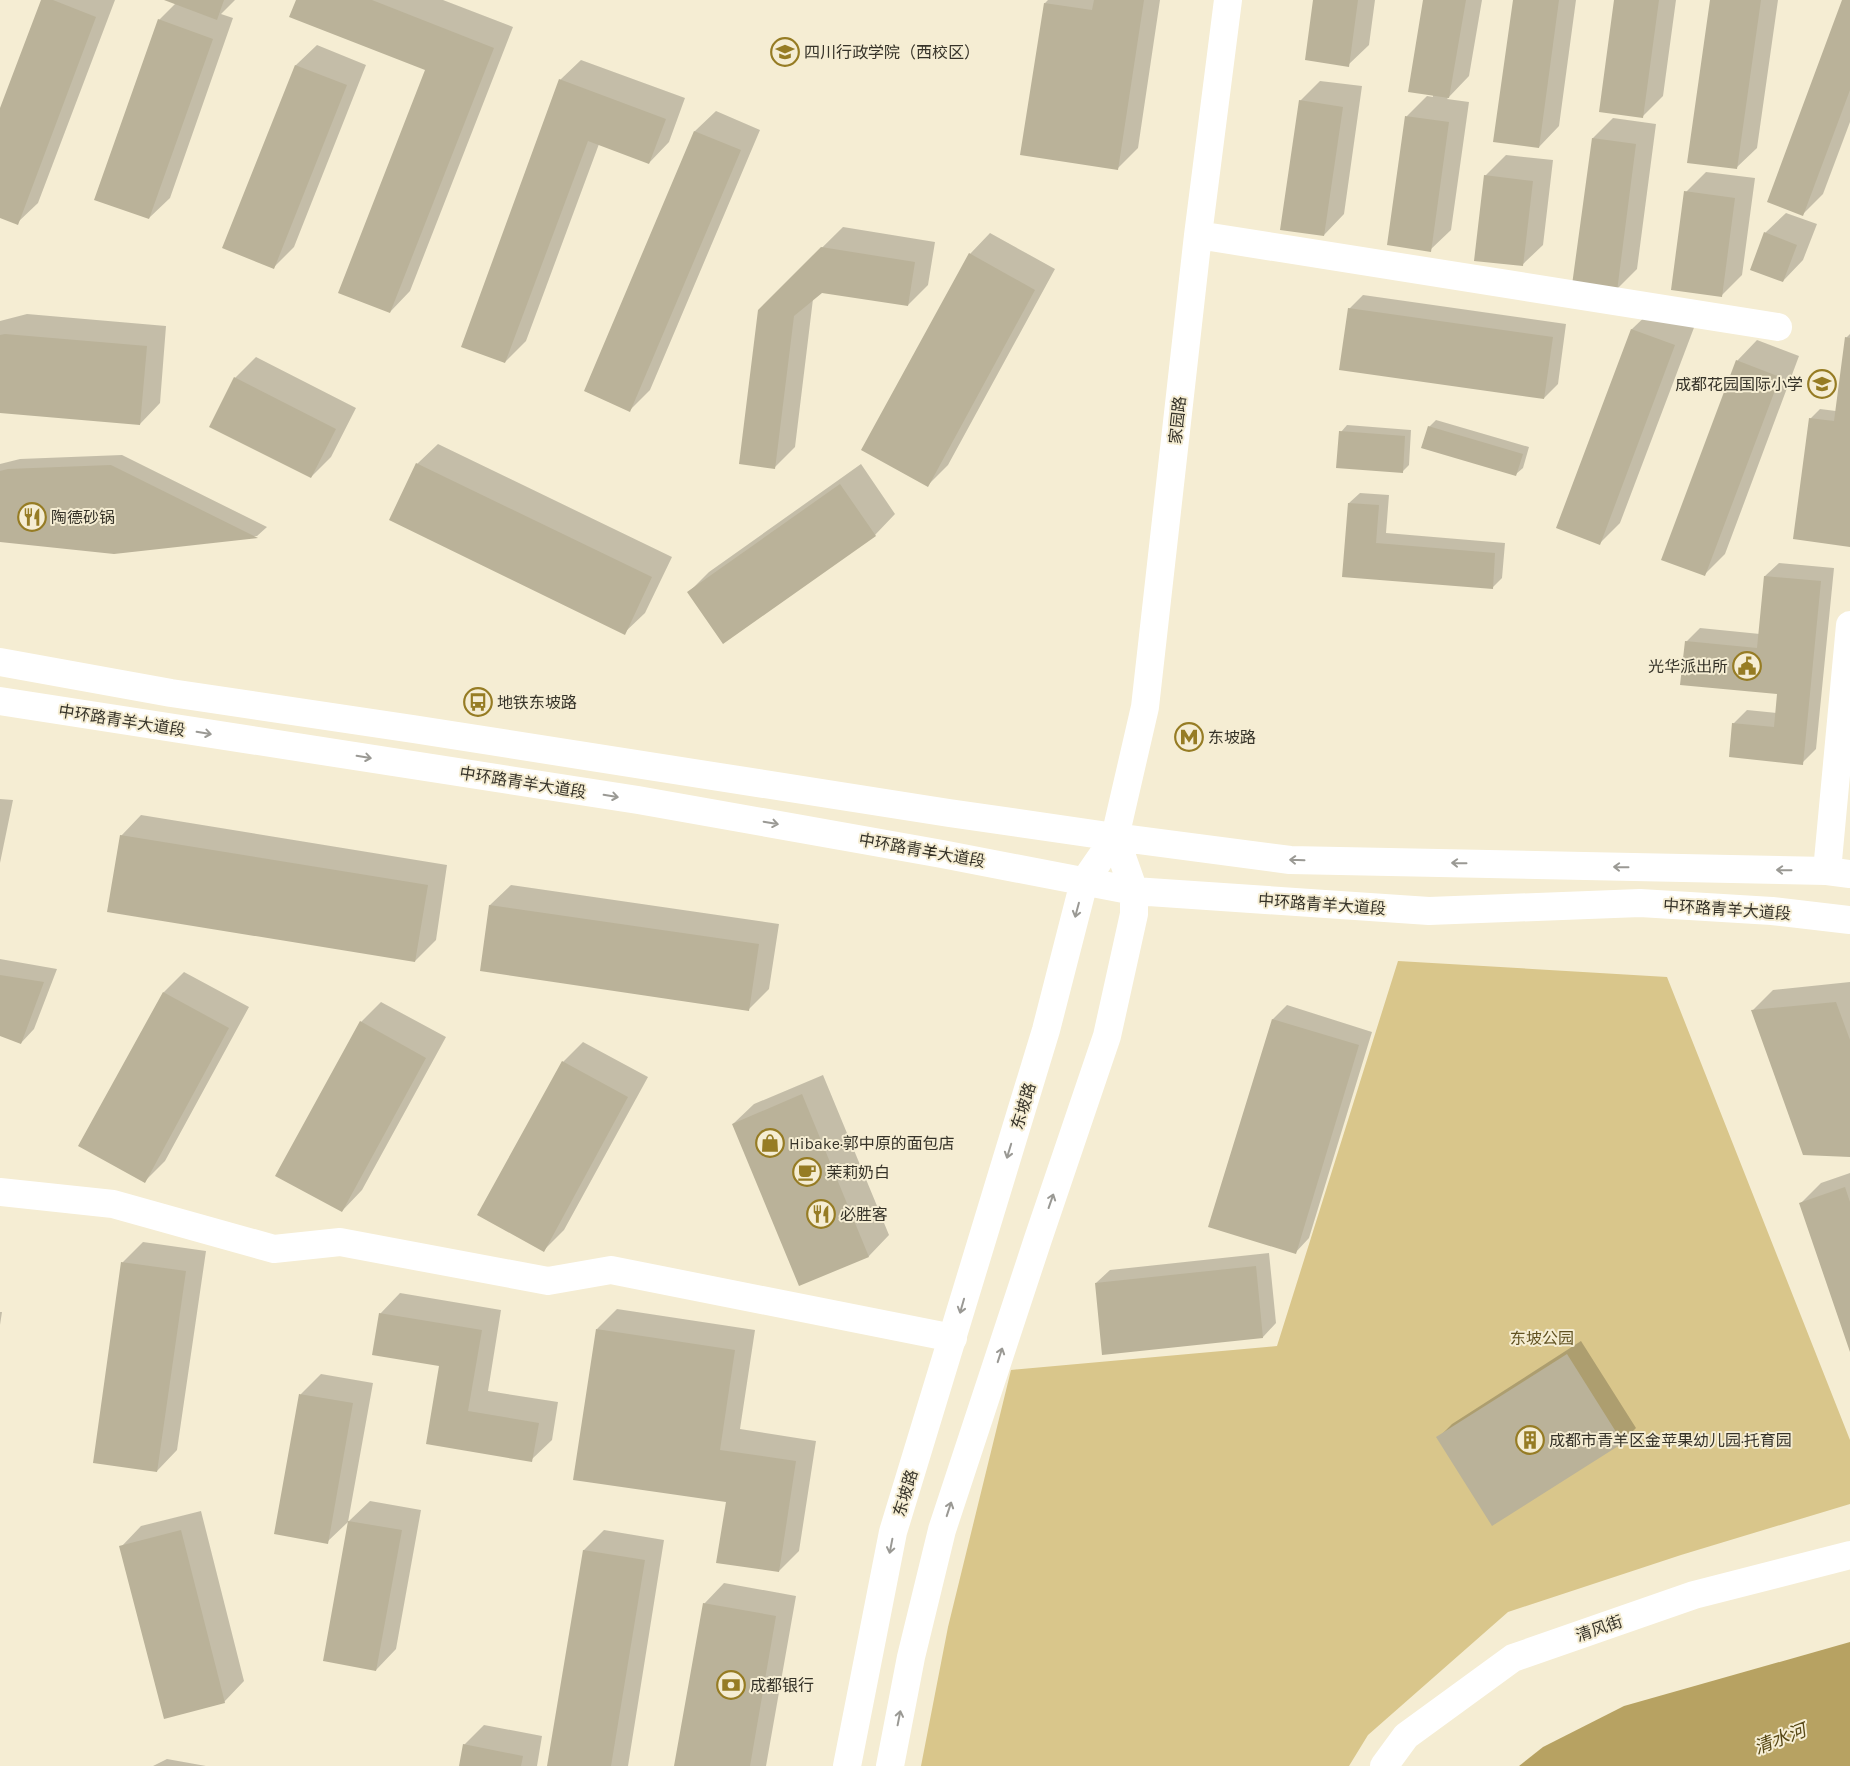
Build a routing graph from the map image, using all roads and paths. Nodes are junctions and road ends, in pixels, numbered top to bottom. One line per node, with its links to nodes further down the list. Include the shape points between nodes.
1 (1228, 0): 2 (main road, 家园路)
2 (1198, 234): 3 (main road); 7 (main road, 家园路, via 1145,707)
3 (1778, 326)
4 (1850, 625): 8 (main road)
5 (0, 662): 7 (main road, via 171,693)
6 (0, 700): 9 (main road, 中环路青羊大道段, one-way to 9, via 648,802)
7 (1115, 837): 8 (main road, one-way to 7, via 1290,860); 9 (main road, 东坡路); 10 (main road)
8 (1838, 873)
9 (1084, 882): 10 (main road, 中环路青羊大道段); 13 (main road, 东坡路, one-way to 13, via 1046,1030)
10 (1134, 891): 11 (main road, 中环路青羊大道段, via 1429,911 1640,903 1772,911); 16 (main road, one-way to 10, via 911,1657 942,1530 1107,1036 1134,914)
11 (1850, 920)
12 (0, 1192): 13 (main road, via 113,1204 274,1249 340,1242 548,1281 611,1270)
13 (953, 1338): 15 (main road, 东坡路, one-way to 15, via 893,1532)
14 (1850, 1555): 17 (main road, 清风街, via 1694,1595 1513,1658 1406,1736)
15 (847, 1766)
16 (890, 1766)
17 (1384, 1766)

